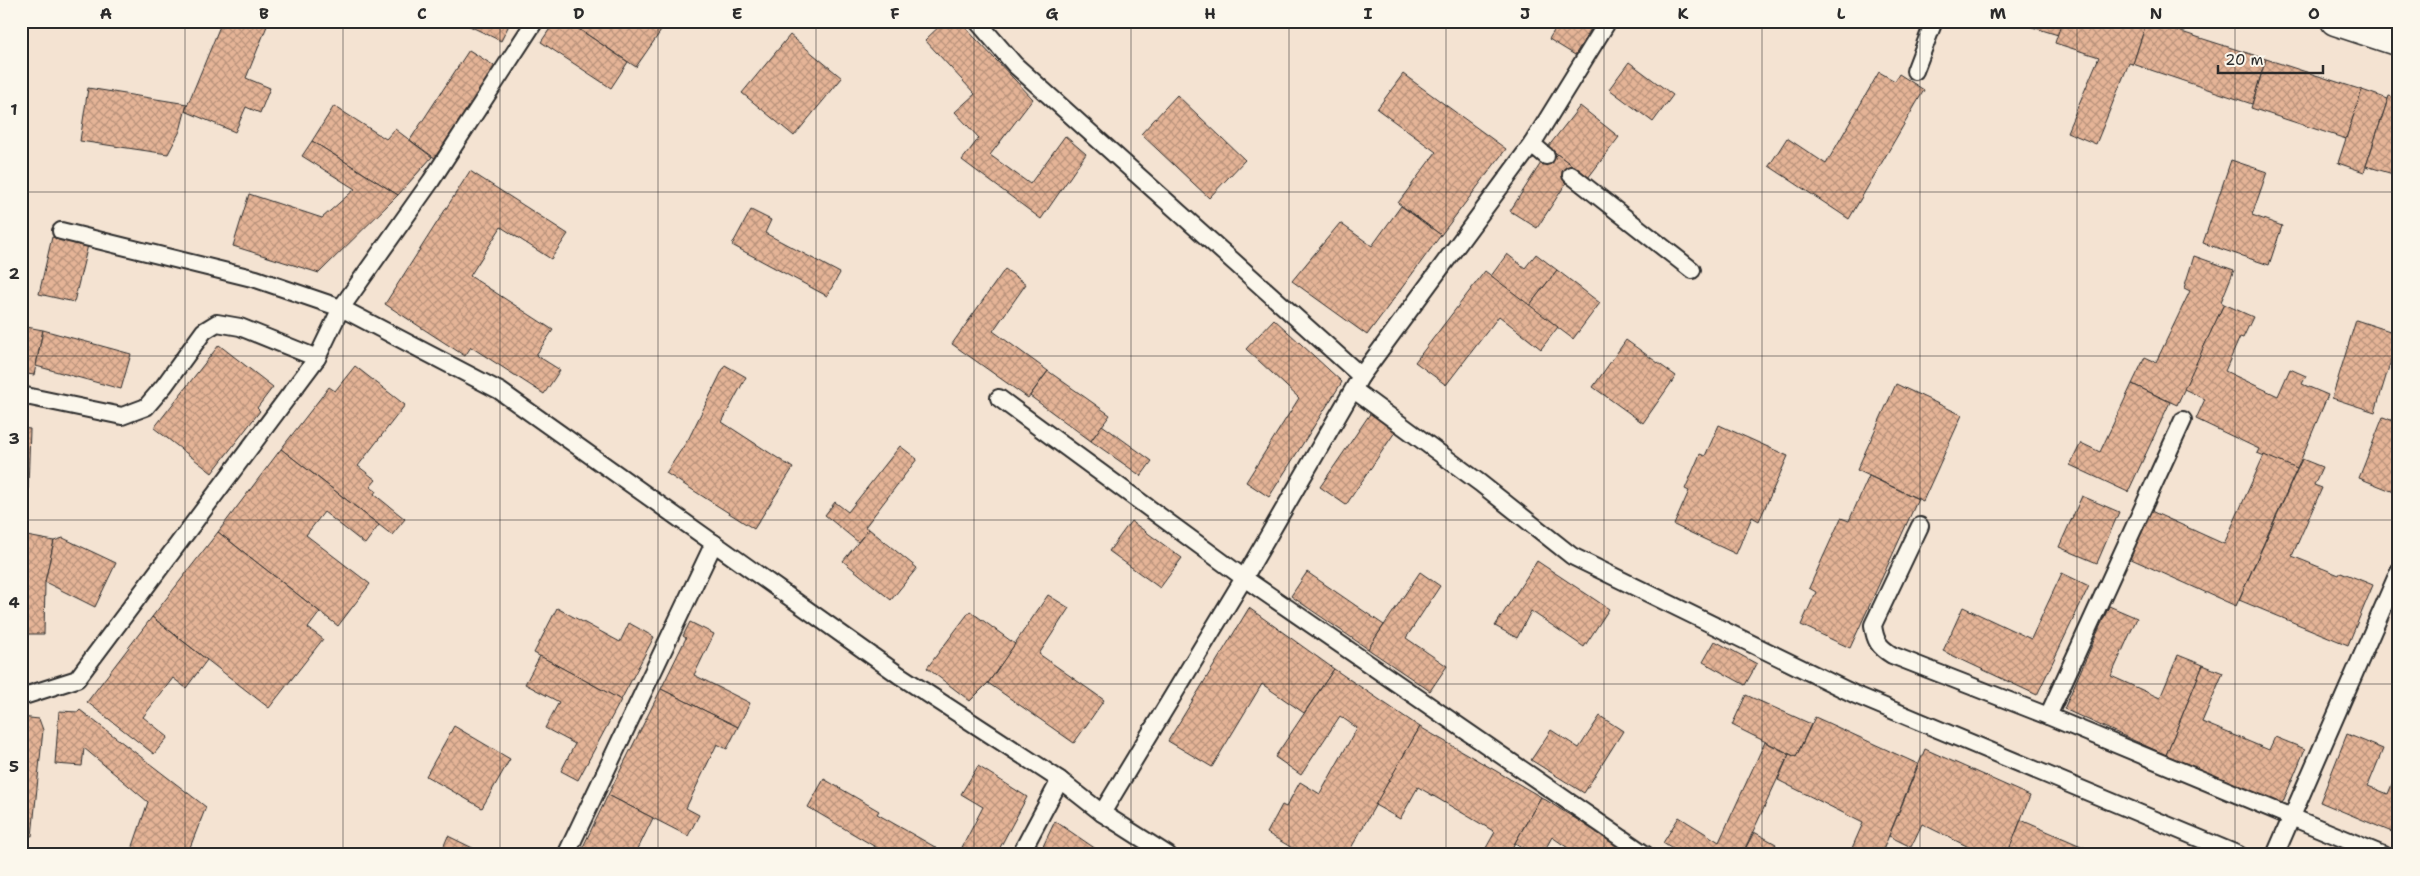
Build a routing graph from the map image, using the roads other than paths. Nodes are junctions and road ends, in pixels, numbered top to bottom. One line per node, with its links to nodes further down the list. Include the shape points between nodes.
1 (535, 21): 13 (lane, via 431,181)
2 (977, 21): 15 (lane, via 1015,65)
3 (1608, 21): 8 (lane)
4 (1934, 21): 7 (lane)
5 (2335, 21): 6 (street)
6 (2399, 42)
7 (1915, 70)
8 (1532, 144): 9 (lane); 15 (lane)
9 (1546, 156)
10 (1571, 175): 12 (lane)
11 (61, 231): 13 (lane, via 256,278)
12 (1692, 270)
13 (341, 308): 14 (lane); 20 (lane, via 500,391)
14 (317, 358): 16 (lane, via 240,327 217,323 204,331 146,407 122,416); 23 (lane, via 76,679)
15 (1357, 383): 22 (lane); 32 (lane, via 1572,556 1856,695)
16 (21, 395)
17 (999, 398): 22 (lane)
18 (2183, 420): 24 (lane)
19 (1920, 526): 24 (lane, via 1873,625 1874,639 1892,655)
20 (714, 543): 25 (lane, via 899,674); 28 (lane)
21 (2399, 571): 27 (lane)
22 (1244, 578): 26 (lane); 31 (lane)
23 (21, 697)
24 (2048, 716): 27 (lane)
25 (1060, 780): 26 (lane); 29 (lane)
26 (1102, 813): 30 (lane)
27 (2292, 817): 33 (lane); 34 (lane)
28 (566, 855)
29 (1020, 855)
30 (1168, 855)
31 (1646, 855)
32 (2239, 855)
33 (2275, 855)
34 (2383, 855)

